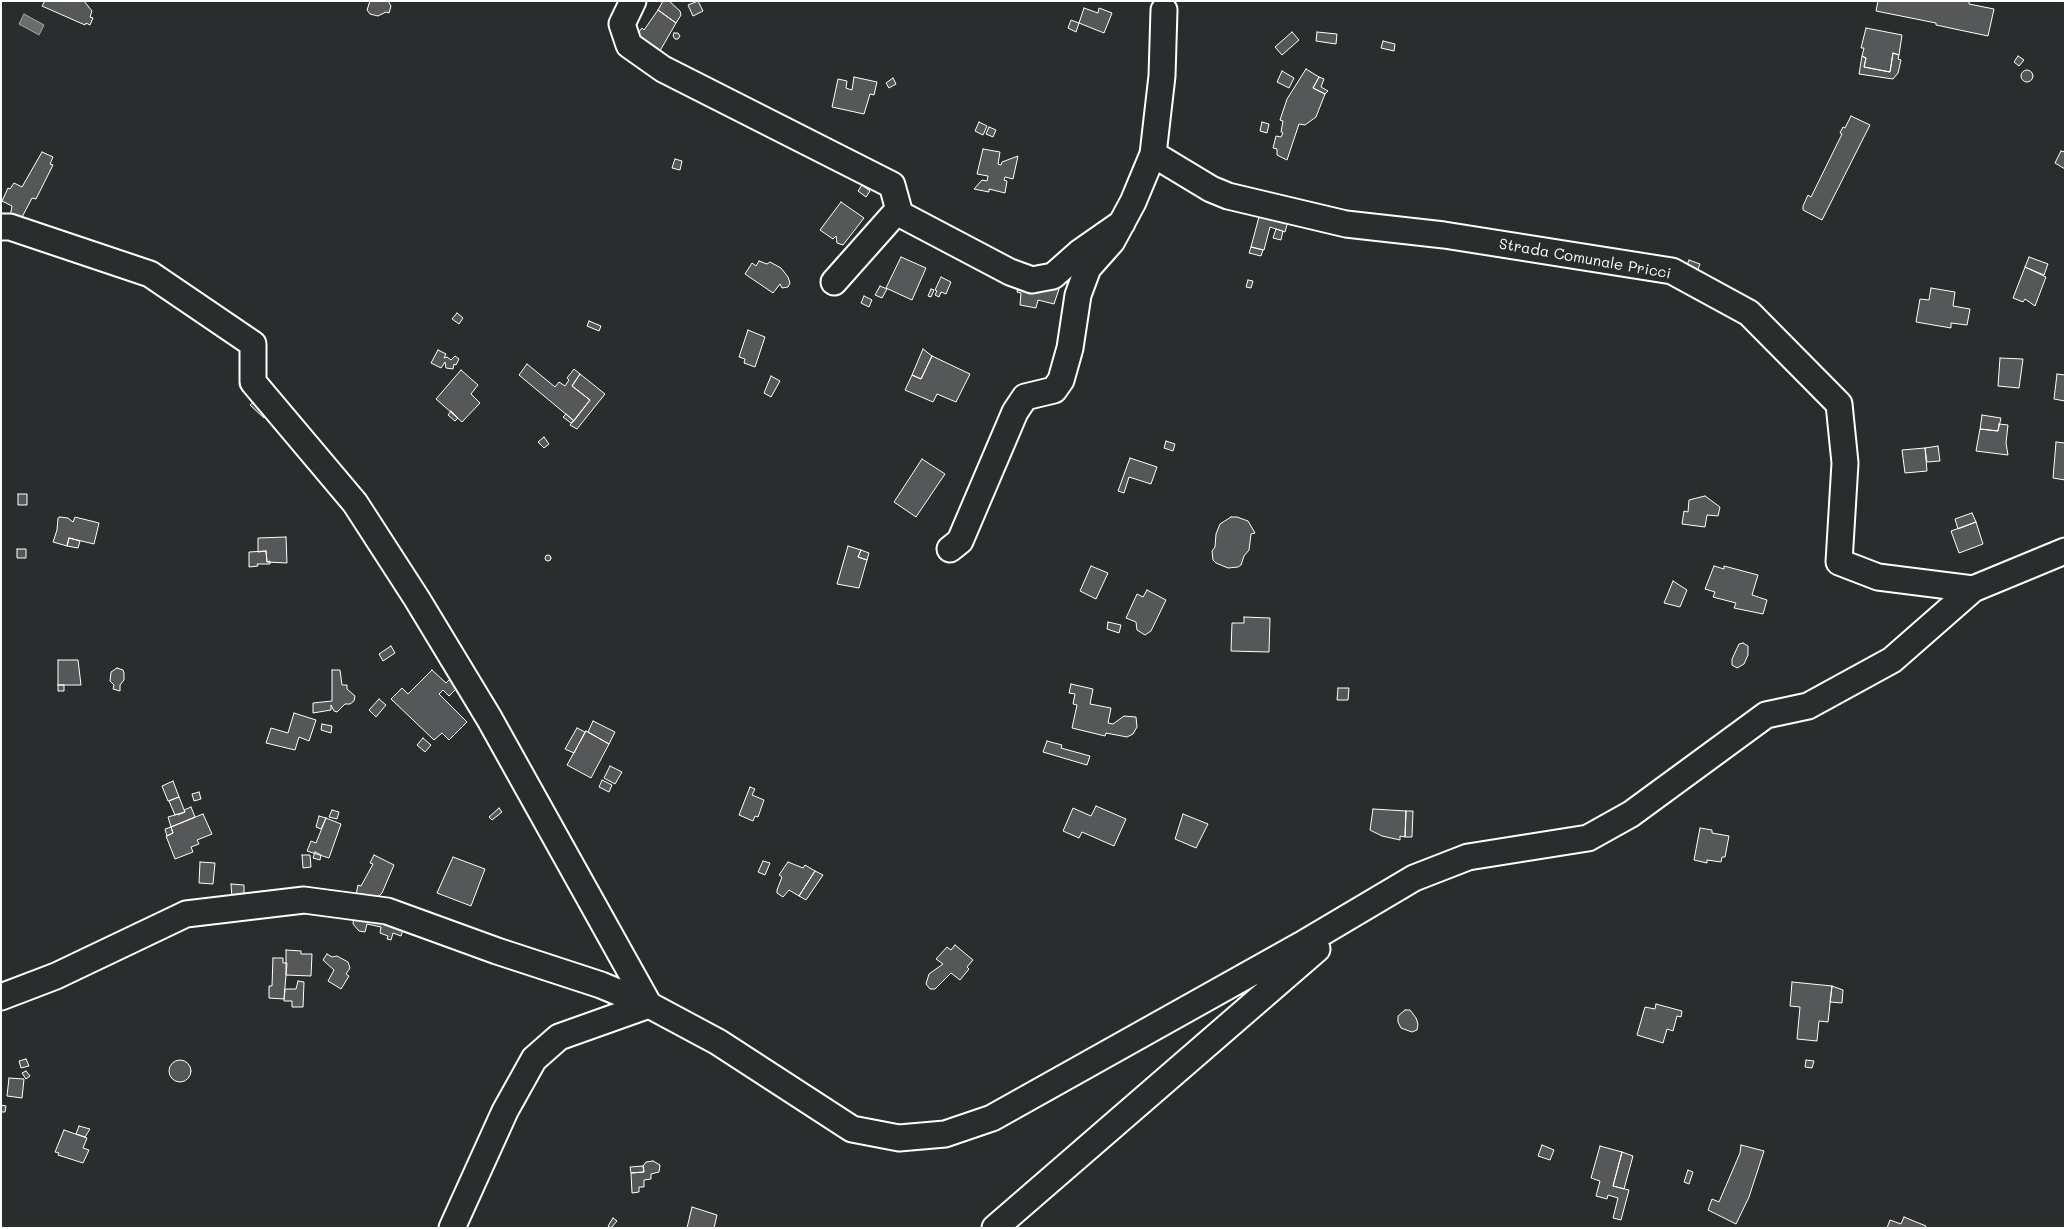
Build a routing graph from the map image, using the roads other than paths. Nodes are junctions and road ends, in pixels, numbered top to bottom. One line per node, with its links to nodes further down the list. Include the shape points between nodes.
1 (633, 1): 4 (street, via 622,24 629,46 663,69 892,185)
2 (1164, 10): 3 (street, via 1162,76)
3 (1153, 154): 5 (street); 10 (street, Strada Comunale Pricci, via 1228,196 1346,224 1444,235 1672,271 1749,313 1839,404 1846,463 1839,562 1878,577)
4 (898, 210): 5 (street, via 900,214 1010,272 1032,280 1053,276); 7 (street)
5 (1122, 223): 8 (street, via 1112,241 1088,268 1078,295 1070,348 1061,380 1054,390 1025,397 1014,412 960,541)
6 (1, 227): 13 (street, via 10,227 150,274 253,344 253,382 355,503 412,591 489,718)
7 (834, 282)
8 (950, 549)
9 (2065, 551): 10 (street)
10 (1973, 589): 11 (street, via 1892,660 1808,706 1766,715 1631,814 1588,838 1468,857 1414,878)
11 (1366, 906): 13 (street, via 1301,946 992,1118 945,1134 900,1138 852,1129 718,1042); 15 (street)
12 (1, 998): 13 (street, via 56,976 186,914 304,900 387,911 601,985)
13 (649, 1005): 14 (street, via 559,1037 534,1059 505,1111)
14 (452, 1228)
15 (995, 1228)

